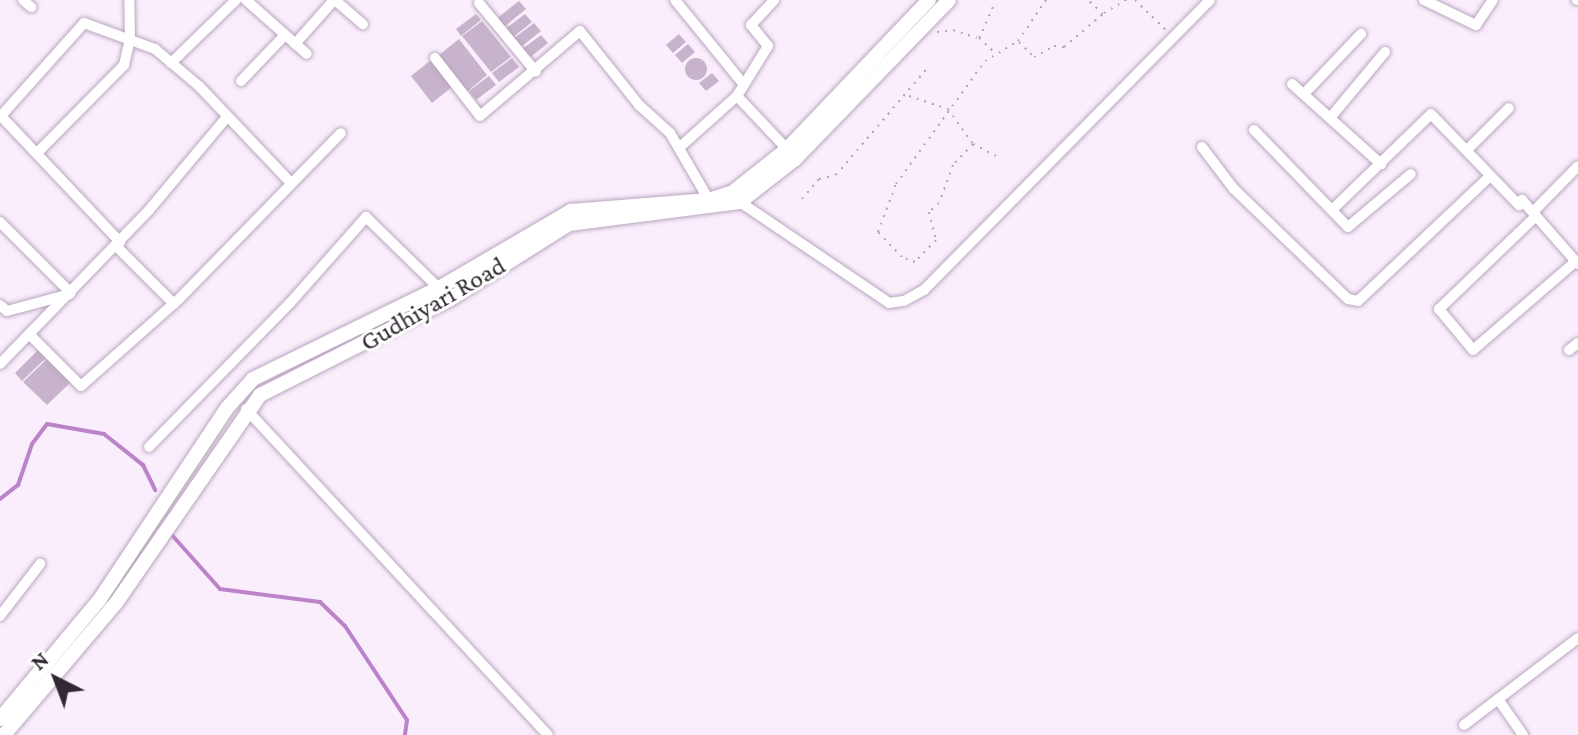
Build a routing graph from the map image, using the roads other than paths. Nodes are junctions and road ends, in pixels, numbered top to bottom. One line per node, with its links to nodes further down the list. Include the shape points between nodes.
1 (129, 0): 16 (street)
2 (236, 0): 21 (street)
3 (246, 0): 15 (street)
4 (334, 0): 13 (street); 17 (street)
5 (675, 0): 25 (street)
6 (774, 0): 25 (street, via 751,25 768,46)
7 (929, 0): 36 (street, Gudhiyari Road)
8 (949, 0): 45 (street, via 795,159)
9 (1210, 0): 45 (street, via 924,290 904,301 889,303)
10 (1424, 0): 11 (street, via 1476,25)
11 (1493, 0)
12 (479, 3): 22 (street)
13 (363, 24)
14 (1361, 34): 26 (street)
15 (285, 35): 17 (street); 23 (street)
16 (130, 39): 21 (street); 29 (street, via 84,23); 38 (street, via 124,65)
17 (295, 44): 19 (street)
18 (1385, 52): 31 (street)
19 (307, 54)
20 (435, 58): 22 (street, via 480,116)
21 (171, 63): 30 (street)
22 (536, 72): 34 (street, via 580,31)
23 (241, 81)
24 (1292, 84): 26 (street)
25 (744, 85): 27 (street)
26 (1304, 94): 31 (street)
27 (737, 96): 34 (street); 36 (street)
28 (1509, 108): 37 (street)
29 (0, 116): 38 (street)
30 (227, 117): 43 (street); 49 (street)
31 (1330, 118): 39 (street)
32 (1254, 130): 46 (street)
33 (341, 133): 43 (street)
34 (680, 147): 44 (street)
35 (1202, 147): 42 (street, via 1234,189 1348,299 1358,301)
36 (787, 149): 44 (street, Gudhiyari Road, via 733,192)
37 (1467, 150): 39 (street, via 1431,114); 42 (street)
38 (37, 153): 49 (street)
39 (1381, 164): 46 (street)
40 (1578, 166): 47 (street)
41 (1411, 174): 46 (street, via 1348,227)
42 (1490, 176): 47 (street)
43 (291, 183): 54 (street)
44 (709, 200): 51 (street, Gudhiyari Road, via 571,211)
45 (740, 202): 53 (street, Gudhiyari Road, via 569,224)
46 (1333, 209)
47 (1534, 215): 50 (street); 50 (street, via 1439,309 1473,350)
48 (0, 222): 52 (street)
49 (118, 244): 52 (street); 54 (street)
50 (1576, 263)
51 (439, 288): 53 (street); 59 (street, via 366,217); 64 (street, Gudhiyari Road, via 253,379 240,391 100,599)
52 (71, 293): 55 (street, via 7,311); 56 (street)
53 (450, 299): 58 (street, Gudhiyari Road, via 260,395)
54 (174, 304): 56 (street, via 81,386)
55 (0, 305)
56 (30, 335): 57 (street)
57 (0, 364)
58 (246, 409): 66 (street, Gudhiyari Road, via 116,603); 67 (street)
59 (149, 447)
60 (40, 564): 61 (street)
61 (0, 616)
62 (1578, 638): 63 (street)
63 (1498, 699): 65 (street); 68 (street)
64 (0, 719)
65 (1464, 725)
66 (4, 735)
67 (548, 735)
68 (1523, 735)

